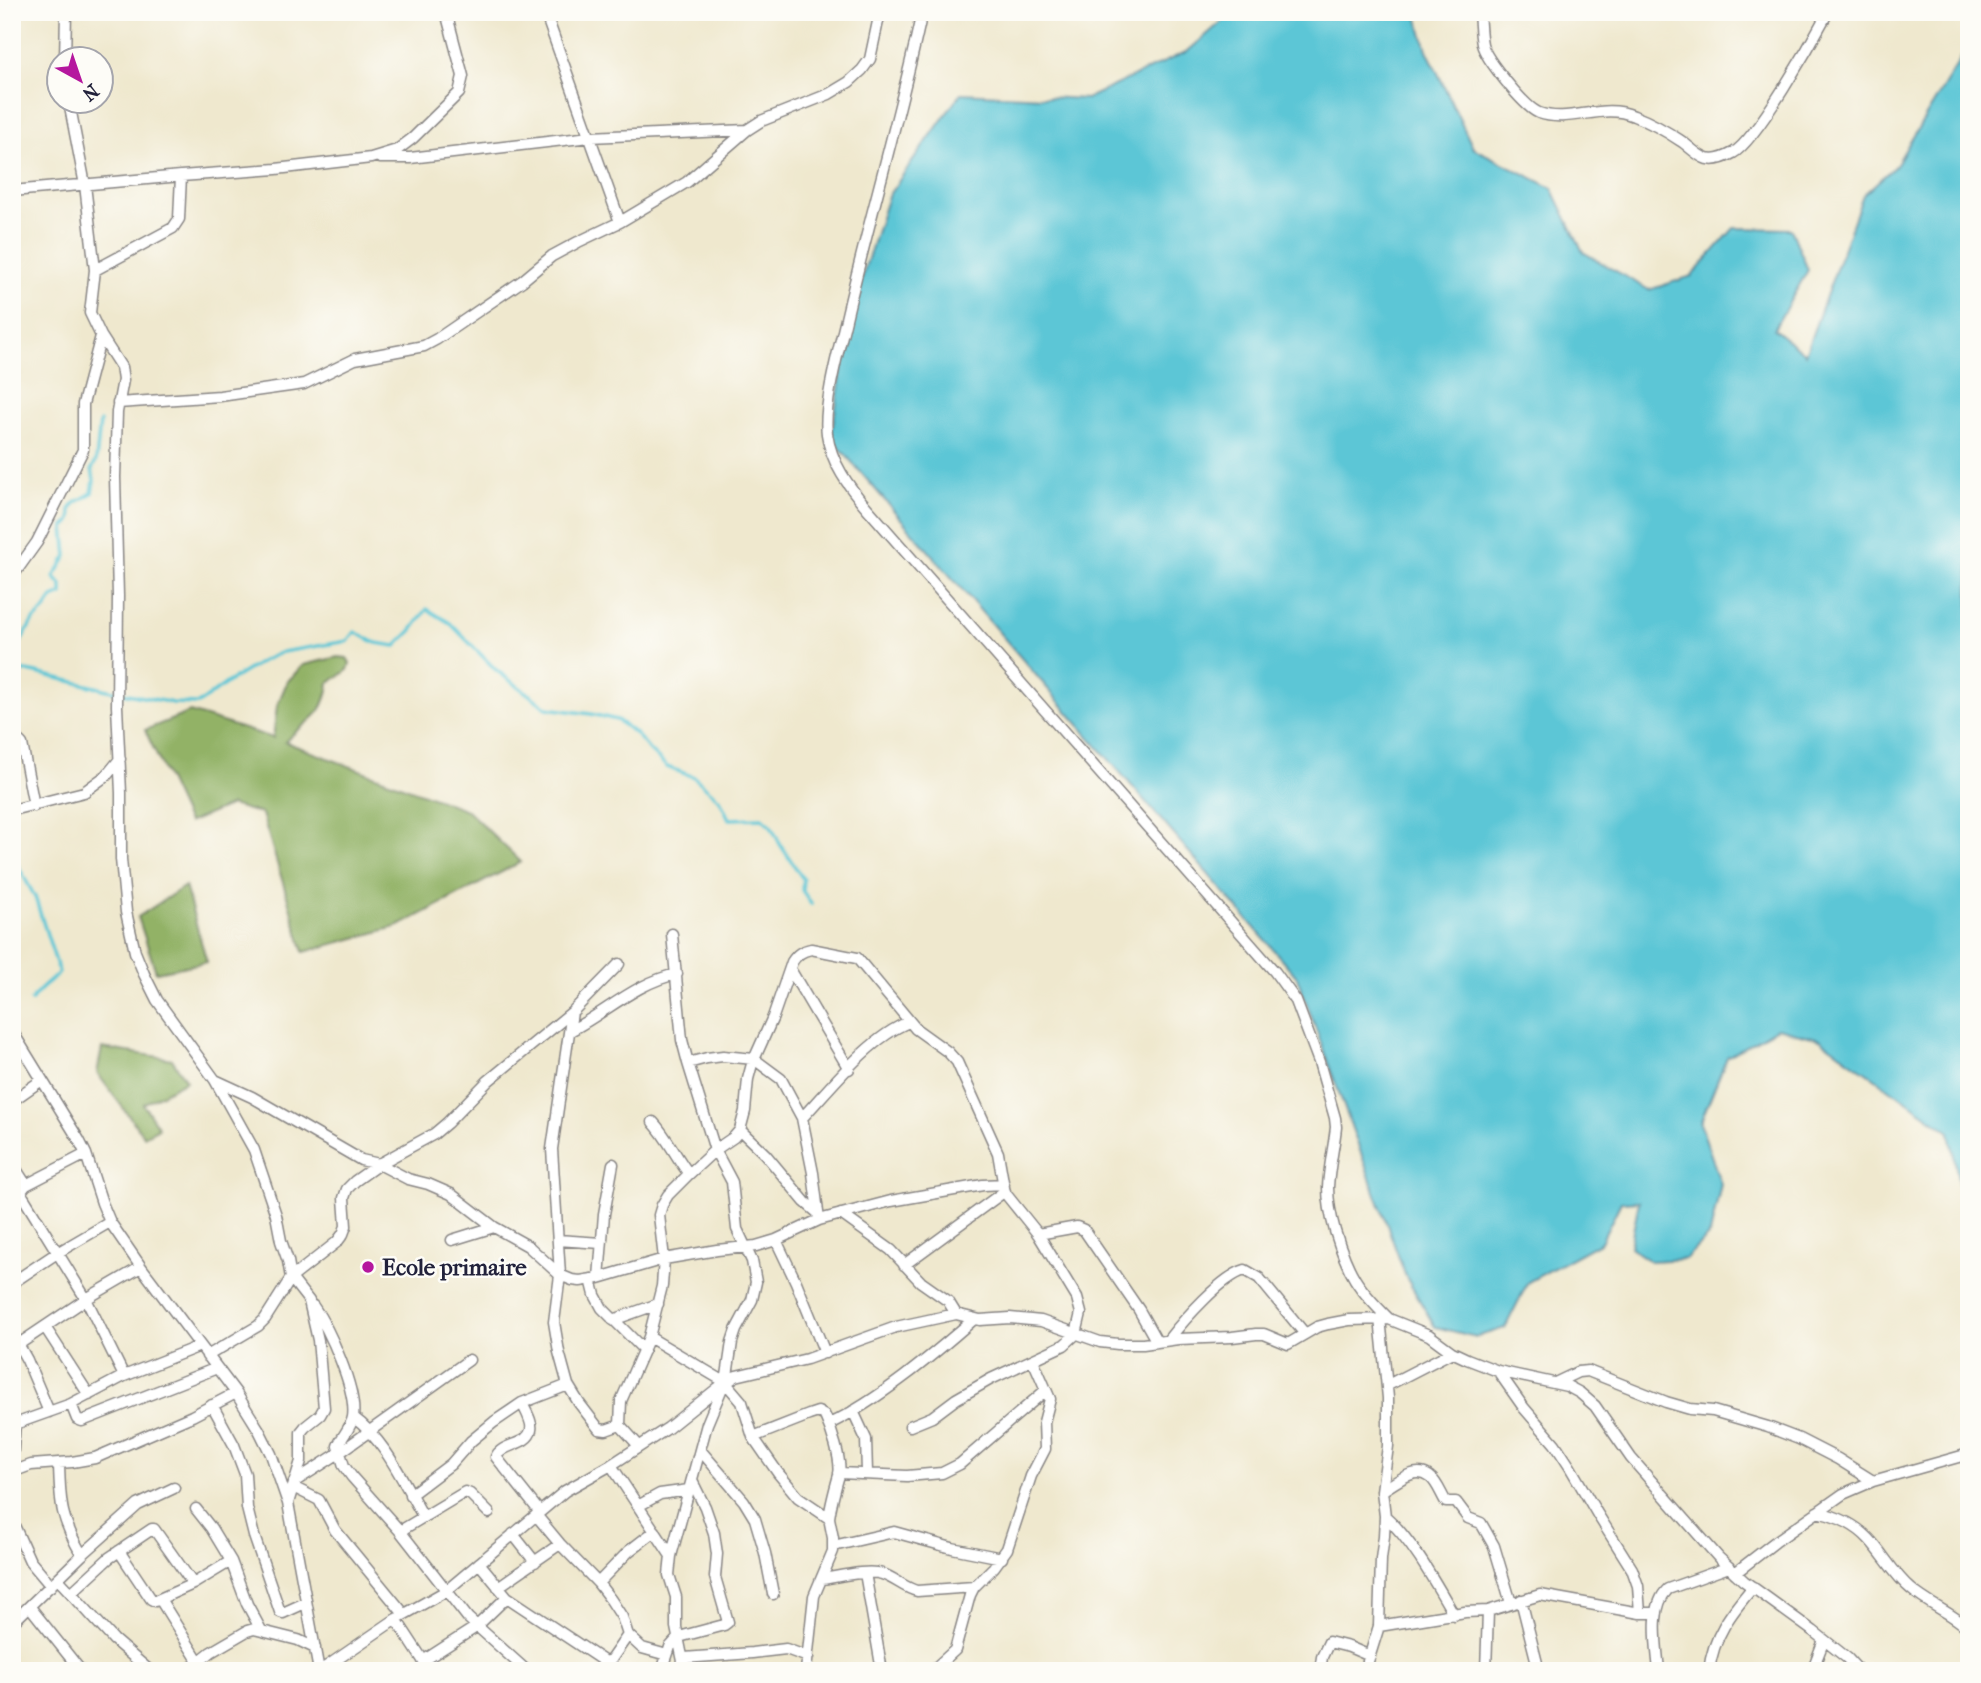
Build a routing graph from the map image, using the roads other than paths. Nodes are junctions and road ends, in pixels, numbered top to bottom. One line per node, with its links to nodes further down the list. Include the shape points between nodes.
1 (66, 12): 8 (street)
2 (446, 12): 12 (street, via 463,76 459,93 413,138)
3 (545, 12): 11 (street)
4 (880, 12): 10 (street, via 870,59 849,82)
5 (922, 12): 72 (street, via 836,360 827,415 831,450 867,508 1296,1001 1335,1118 1328,1187 1335,1230 1357,1284)
6 (1479, 12): 7 (street, via 1482,47 1528,106 1539,113 1562,116 1606,110 1630,114 1708,159 1730,155 1748,138)
7 (1828, 12)
8 (65, 46)
9 (72, 116): 14 (street)
10 (747, 130): 11 (street); 16 (street, via 687,182)
11 (590, 137): 12 (street, via 411,158); 16 (street)
12 (371, 158): 13 (street)
13 (181, 176): 14 (street); 17 (street, via 179,219 173,228)
14 (85, 185): 15 (street); 17 (street)
15 (12, 191)
16 (620, 222): 19 (street, via 552,256 424,346 355,359 304,384)
17 (95, 270): 18 (street, via 90,313)
18 (102, 336): 19 (street, via 121,367); 20 (street, via 83,404 83,450 37,542)
19 (118, 403): 22 (street)
20 (12, 577)
21 (12, 741): 23 (street, via 22,744)
22 (120, 759): 23 (street, via 83,792); 37 (street, via 121,859 135,952 158,1000)
23 (34, 806): 24 (street)
24 (12, 810)
25 (672, 934): 28 (street)
26 (619, 964): 29 (street)
27 (790, 970): 30 (street, via 804,950 855,957); 33 (street); 35 (street)
28 (677, 974): 31 (street, via 653,981); 34 (street)
29 (572, 1012): 31 (street); 45 (street, via 488,1081 447,1123)
30 (909, 1022): 35 (street, via 886,1033); 49 (street, via 957,1062 998,1153)
31 (570, 1031): 56 (street, via 552,1149)
32 (13, 1033): 36 (street)
33 (754, 1059): 34 (street, via 723,1056); 39 (street, via 781,1079); 41 (street)
34 (688, 1063): 42 (street)
35 (849, 1069): 39 (street)
36 (42, 1080): 38 (street); 43 (street)
37 (215, 1080): 45 (street, via 361,1160); 65 (street, via 254,1150)
38 (12, 1101)
39 (802, 1118): 51 (street)
40 (653, 1122): 47 (street)
41 (740, 1130): 42 (street); 51 (street)
42 (715, 1150): 47 (street); 59 (street, via 732,1182 737,1229)
43 (86, 1154): 48 (street); 52 (street)
44 (12, 1163): 48 (street)
45 (379, 1164): 53 (street, via 450,1194); 65 (street, via 347,1189 346,1226 337,1242)
46 (613, 1164): 58 (street)
47 (689, 1174): 61 (street, via 668,1195 659,1215)
48 (26, 1185): 60 (street, via 22,1192 25,1202)
49 (1004, 1187): 50 (street, via 983,1185 922,1195); 54 (street); 62 (street)
50 (841, 1214): 51 (street); 62 (street)
51 (819, 1217): 57 (street)
52 (110, 1222): 60 (street); 63 (street)
53 (494, 1227): 55 (street); 64 (street, via 528,1246)
54 (1038, 1234): 77 (street, via 1080,1304); 80 (street, via 1077,1227 1084,1230)
55 (452, 1240)
56 (558, 1240): 58 (street); 64 (street)
57 (776, 1240): 59 (street); 85 (street)
58 (601, 1243): 66 (street)
59 (747, 1247): 61 (street); 92 (street, via 755,1271 754,1292 732,1342)
60 (57, 1253): 67 (street); 68 (street)
61 (664, 1259): 66 (street); 70 (street)
62 (904, 1265): 71 (street, via 948,1301)
63 (141, 1267): 68 (street); 82 (street)
64 (559, 1275): 66 (street, via 572,1280); 94 (street, via 554,1322)
65 (291, 1278): 69 (street); 86 (street, via 258,1326)
66 (595, 1278): 74 (street, via 598,1302)
67 (12, 1283)
68 (86, 1299): 75 (street); 91 (street)
69 (309, 1301): 104 (street, via 338,1353); 122 (street, via 324,1408 301,1432 301,1461)
70 (658, 1304): 74 (street); 79 (street)
71 (956, 1314): 73 (street); 85 (street, via 896,1327)
72 (1384, 1318): 78 (street, via 1328,1324); 84 (street, via 1429,1335); 95 (street)
73 (974, 1319): 77 (street, via 1041,1321); 102 (street)
74 (613, 1320): 83 (street)
75 (45, 1326): 81 (street); 98 (street)
76 (12, 1333): 81 (street)
77 (1076, 1334): 80 (street, via 1118,1344); 88 (street)
78 (1305, 1334): 80 (street, via 1288,1344 1264,1334); 80 (street, via 1267,1287 1245,1270 1224,1282)
79 (649, 1336): 83 (street); 92 (street)
80 (1163, 1341)
81 (19, 1344): 103 (street)
82 (200, 1346): 86 (street); 91 (street)
83 (644, 1350): 107 (street, via 621,1401)
84 (1452, 1352): 90 (street); 95 (street)
85 (825, 1353): 92 (street)
86 (207, 1356): 89 (street)
87 (469, 1360): 109 (street)
88 (1033, 1360): 96 (street); 108 (street)
89 (217, 1368): 97 (street); 100 (street, via 82,1421)
90 (1498, 1371): 93 (street); 167 (street, via 1555,1444 1632,1569)
91 (124, 1376): 98 (street)
92 (725, 1382): 110 (street, via 742,1402); 111 (street); 112 (street)
93 (1555, 1383): 121 (street, via 1588,1371 1666,1402 1768,1427 1838,1459); 149 (street, via 1580,1393 1595,1406 1631,1458)
94 (568, 1385): 99 (street); 107 (street, via 599,1429)
95 (1388, 1385): 125 (street)
96 (1046, 1390): 120 (street, via 952,1469 926,1475); 145 (street, via 1050,1399 1044,1422 1045,1449)
97 (236, 1393): 101 (street); 127 (street, via 271,1454)
98 (89, 1395): 100 (street)
99 (522, 1403): 126 (street, via 478,1434 451,1464); 132 (street, via 530,1433 496,1457)
100 (71, 1404): 103 (street)
101 (212, 1405): 116 (street, via 94,1458); 164 (street, via 246,1474 247,1508 280,1612)
102 (853, 1411): 106 (street); 120 (street, via 866,1439)
103 (49, 1412): 105 (street)
104 (353, 1417): 109 (street); 113 (street, via 341,1438)
105 (14, 1424): 115 (street)
106 (829, 1424): 110 (street, via 818,1412); 119 (street)
107 (620, 1425): 111 (street)
108 (909, 1426)
109 (370, 1431): 113 (street); 126 (street)
110 (753, 1437): 135 (street, via 798,1497)
111 (639, 1446): 117 (street)
112 (701, 1451): 123 (street); 160 (street, via 755,1519)
113 (339, 1453): 122 (street); 137 (street, via 352,1477)
114 (1969, 1454): 121 (street)
115 (12, 1461)
116 (59, 1464): 118 (street, via 31,1465); 143 (street, via 61,1510)
117 (611, 1465): 128 (street); 132 (street)
118 (12, 1472)
119 (839, 1473): 120 (street); 135 (street)
120 (867, 1473)
121 (1873, 1482): 130 (street, via 1843,1494)
122 (294, 1485): 127 (street); 170 (street, via 319,1500 335,1530)
123 (690, 1486): 128 (street); 144 (street); 177 (street, via 705,1507 714,1533 715,1577 728,1618 724,1625)
124 (174, 1488): 143 (street, via 138,1505)
125 (1382, 1491): 134 (street); 163 (street, via 1410,1474 1428,1475 1446,1502 1456,1502 1468,1518 1481,1523)
126 (410, 1495): 133 (street)
127 (288, 1503): 164 (street)
128 (638, 1506): 138 (street)
129 (196, 1509): 146 (street)
130 (1817, 1512): 149 (street); 174 (street, via 1861,1532 1913,1591)
131 (489, 1513): 133 (street, via 465,1492)
132 (537, 1513): 139 (street); 140 (street)
133 (423, 1516): 137 (street)
134 (1385, 1516): 169 (street, via 1427,1570); 172 (street)
135 (829, 1518): 141 (street)
136 (12, 1521): 152 (street, via 30,1561)
137 (400, 1531): 158 (street)
138 (655, 1531): 144 (street); 153 (street)
139 (513, 1534): 147 (street); 148 (street)
140 (559, 1544): 147 (street); 153 (street)
141 (833, 1546): 145 (street, via 894,1532); 151 (street)
142 (119, 1551): 154 (street, via 154,1529); 159 (street); 162 (street, via 152,1599)
143 (82, 1555): 152 (street)
144 (671, 1556): 177 (street)
145 (1002, 1558): 156 (street)
146 (231, 1561): 154 (street); 175 (street)
147 (535, 1562): 155 (street)
148 (479, 1563): 155 (street); 158 (street)
149 (1732, 1570): 157 (street); 168 (street, via 1668,1589)
150 (865, 1573): 151 (street); 156 (street, via 880,1573 917,1591); 197 (street)
151 (822, 1579): 182 (street, via 814,1597)
152 (54, 1582): 159 (street); 165 (street)
153 (598, 1583): 176 (street, via 622,1616)
154 (193, 1584): 162 (street)
155 (498, 1587): 161 (street)
156 (974, 1587): 198 (street, via 955,1650)
157 (1753, 1587): 178 (street); 204 (street, via 1722,1627)
158 (446, 1591): 170 (street); 173 (street)
159 (71, 1593): 190 (street)
160 (773, 1594)
161 (507, 1597): 173 (street); 187 (street)
162 (160, 1599): 184 (street)
163 (1516, 1602): 166 (street); 167 (street, via 1550,1596); 202 (street)
164 (306, 1603): 179 (street)
165 (30, 1607): 171 (street); 189 (street)
166 (1488, 1611): 169 (street); 201 (street)
167 (1640, 1613): 168 (street)
168 (1657, 1613): 203 (street)
169 (1454, 1615): 172 (street)
170 (400, 1616): 186 (street); 192 (street)
171 (13, 1622)
172 (1379, 1626): 181 (street)
173 (476, 1628): 186 (street); 193 (street)
174 (1969, 1629)
175 (261, 1630): 179 (street); 184 (street, via 247,1631)
176 (628, 1635): 180 (street, via 637,1645); 187 (street)
177 (679, 1637): 180 (street); 183 (street)
178 (1824, 1640): 205 (street); 206 (street)
179 (316, 1648): 192 (street)
180 (667, 1655): 194 (street)
181 (1370, 1656): 199 (street, via 1329,1642); 200 (street)
182 (808, 1657): 183 (street, via 786,1649); 196 (street)
183 (684, 1658): 195 (street)
184 (199, 1662): 191 (street)
185 (12, 1664): 188 (street)
186 (427, 1666)
187 (605, 1667)
188 (18, 1671)
189 (81, 1671)
190 (150, 1671)
191 (187, 1671)
192 (319, 1671)
193 (527, 1671)
194 (662, 1671)
195 (685, 1671)
196 (806, 1671)
197 (882, 1671)
198 (932, 1671)
199 (1320, 1671)
200 (1365, 1671)
201 (1486, 1671)
202 (1539, 1671)
203 (1659, 1671)
204 (1709, 1671)
205 (1812, 1671)
206 (1859, 1671)

